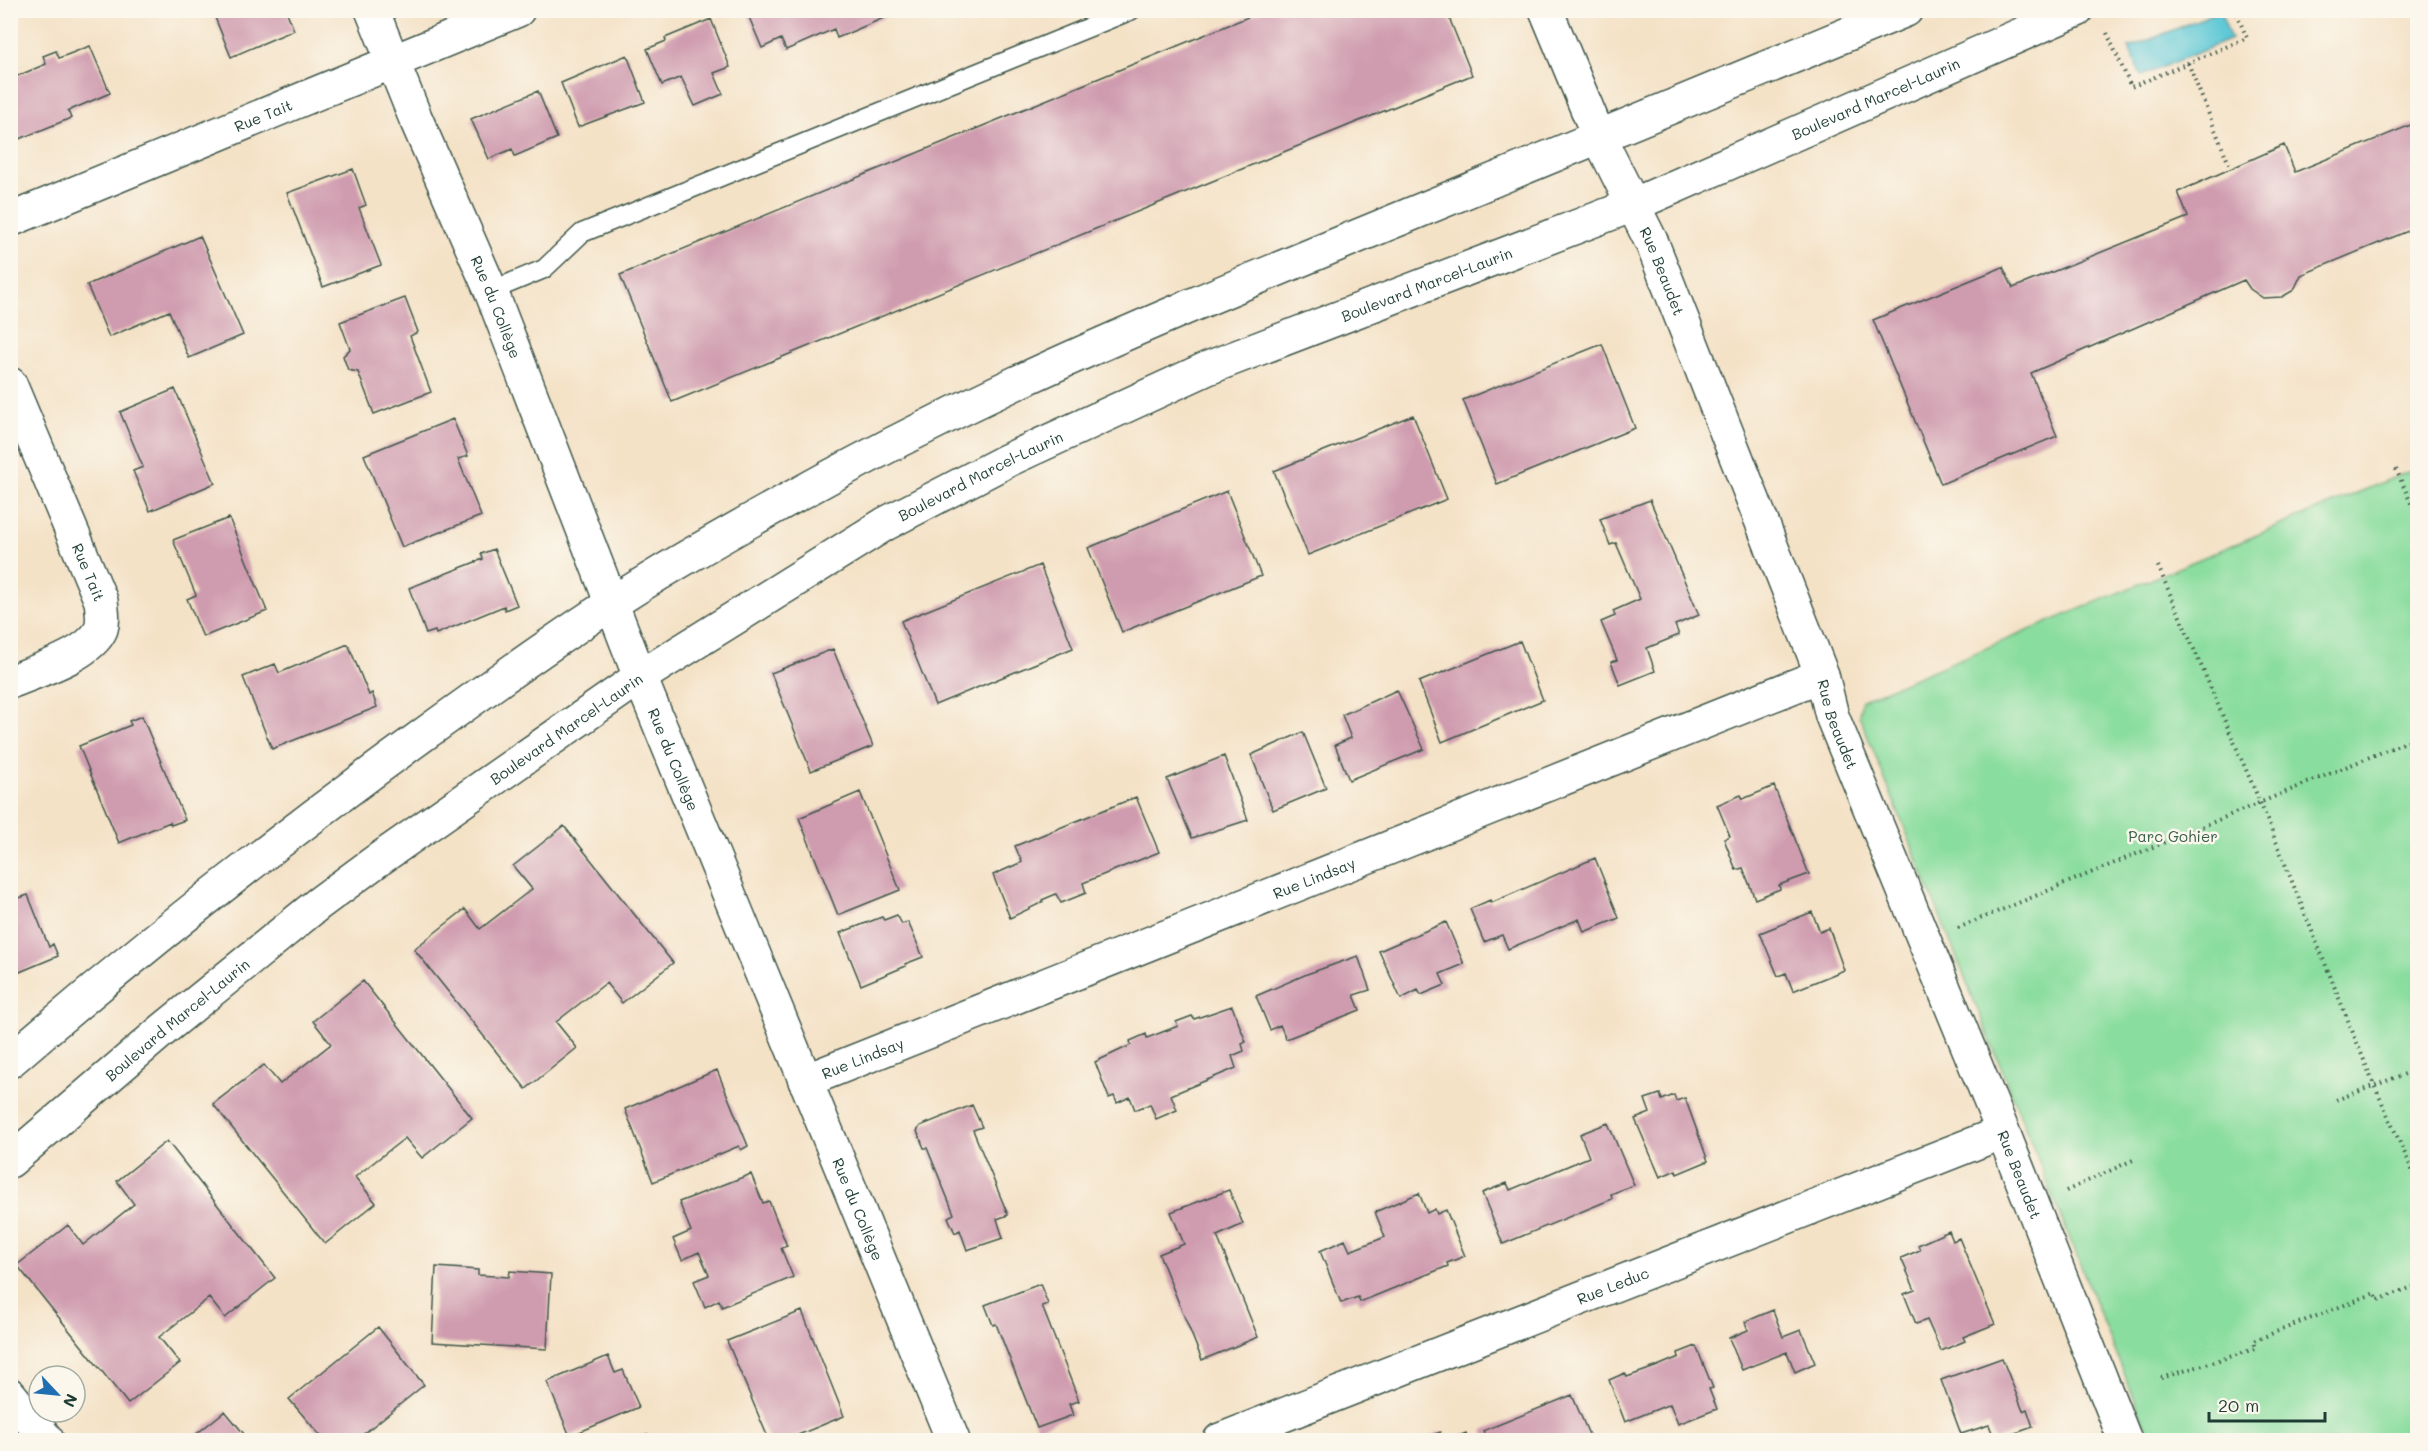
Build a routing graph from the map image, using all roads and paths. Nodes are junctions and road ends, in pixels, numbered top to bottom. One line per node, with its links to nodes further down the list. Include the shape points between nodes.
1 (372, 10): 9 (street, Rue du Collège)
2 (518, 10): 9 (street, Rue Tait)
3 (1132, 10): 15 (lane, via 582,233 544,269)
4 (1546, 10): 11 (street, Rue Beaudet)
5 (1906, 10): 11 (street)
6 (2077, 10): 13 (street, Boulevard Marcel-Laurin)
7 (2235, 10): 10 (path, via 2247,38)
8 (2108, 33): 10 (path, via 2131,87)
9 (393, 62): 14 (street, Rue Tait); 15 (street, Rue du Collège)
10 (2188, 63): 12 (path)
11 (1598, 135): 13 (street, Rue Beaudet); 20 (street, via 1013,385 822,482 683,559)
12 (2231, 169)
13 (1633, 205): 21 (street, Rue Beaudet, via 1652,243); 22 (street, Boulevard Marcel-Laurin, via 1208,368 1018,454 885,524)
14 (10, 220)
15 (491, 291): 20 (street, Rue du Collège)
16 (10, 384): 23 (street, Rue Tait, via 101,601 103,615 101,629 81,651)
17 (2396, 469): 18 (path)
18 (2418, 519)
19 (2158, 566): 25 (path)
20 (613, 604): 22 (street, Rue du Collège); 27 (street, via 494,685 245,867)
21 (1822, 675): 26 (street, Rue Beaudet, via 1832,716); 29 (street, Rue Lindsay)
22 (640, 677): 29 (street, Rue du Collège); 34 (street, Boulevard Marcel-Laurin, via 318,904)
23 (10, 682)
24 (2418, 737): 25 (path)
25 (2260, 802): 26 (path); 30 (path)
26 (1924, 942): 32 (street, Rue Beaudet)
27 (10, 1061)
28 (2418, 1069): 30 (path)
29 (805, 1081): 41 (street, Rue du Collège)
30 (2374, 1085): 31 (path); 35 (path)
31 (2336, 1100)
32 (2004, 1132): 36 (street, Rue Beaudet); 42 (street, Rue Leduc)
33 (2133, 1160): 36 (path)
34 (10, 1161)
35 (2418, 1183)
36 (2033, 1206): 43 (street, Rue Beaudet)
37 (2418, 1285): 38 (path, via 2378,1300 2375,1293 2253,1341 2255,1349)
38 (2161, 1378)
39 (10, 1395): 40 (street)
40 (47, 1440)
41 (953, 1440)
42 (1220, 1440)
43 (2125, 1440)

